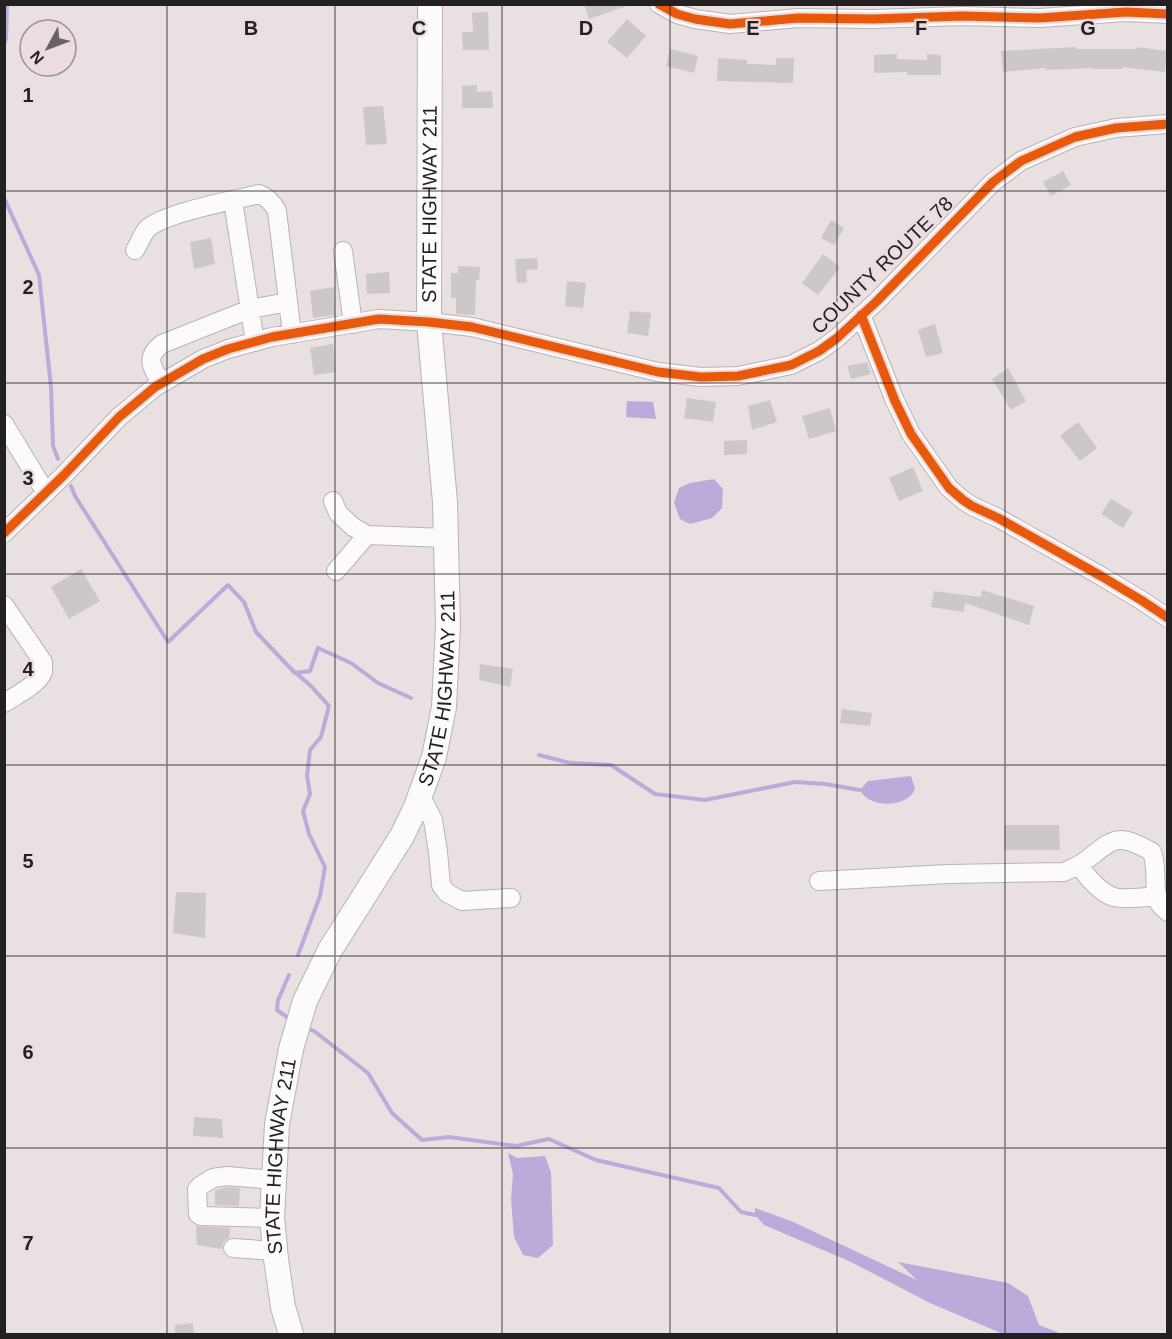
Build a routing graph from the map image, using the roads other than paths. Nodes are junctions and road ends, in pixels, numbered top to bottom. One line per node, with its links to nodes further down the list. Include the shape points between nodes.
1 (430, 4): 14 (main road, STATE HIGHWAY 211)
2 (659, 4): 5 (street, via 677,14 730,24)
3 (1126, 8): 4 (street, via 1040,18); 6 (street)
4 (962, 10): 5 (street, via 873,19)
5 (798, 11)
6 (1167, 14)
7 (1167, 124): 13 (street, COUNTY ROUTE 78, via 1116,128 1075,137 1021,161 993,182)
8 (232, 201): 9 (street, via 158,221 146,230); 11 (street, via 259,194 274,205); 12 (street)
9 (135, 250)
10 (343, 251): 15 (street)
11 (288, 302): 12 (street); 16 (street)
12 (250, 309): 17 (street); 18 (street, via 162,344 150,362)
13 (861, 315): 14 (street, COUNTY ROUTE 78, via 819,351 790,365 738,376 701,377 658,372 472,327); 27 (street, via 911,434 949,488 972,506 1108,580)
14 (429, 322): 15 (street, COUNTY ROUTE 78, via 379,320); 24 (main road, STATE HIGHWAY 211)
15 (353, 324): 16 (street, COUNTY ROUTE 78)
16 (292, 334): 17 (street, COUNTY ROUTE 78)
17 (255, 342): 18 (street, COUNTY ROUTE 78, via 203,359)
18 (161, 383): 20 (street, COUNTY ROUTE 78, via 118,417)
19 (4, 424): 20 (street)
20 (46, 493): 22 (street, COUNTY ROUTE 78)
21 (333, 501): 23 (street, via 338,513)
22 (4, 533)
23 (367, 535): 24 (street); 25 (street)
24 (446, 538): 29 (main road, STATE HIGHWAY 211, via 448,625 444,706 434,757)
25 (336, 571)
26 (4, 605): 28 (street, via 43,662 43,671 30,686)
27 (1167, 618)
28 (4, 703)
29 (420, 795): 33 (street, via 433,820 441,885 447,893 462,901); 35 (main road, STATE HIGHWAY 211, via 402,836 330,950 305,1001 277,1124)
30 (1080, 865): 31 (street, via 1064,872); 32 (street, via 1084,873 1114,897); 32 (street, via 1111,841 1139,844 1152,852)
31 (819, 881)
32 (1158, 896): 34 (street, via 1158,903)
33 (512, 898)
34 (1167, 912)
35 (274, 1180): 36 (main road, STATE HIGHWAY 211); 36 (street, via 227,1176 213,1178 197,1189 201,1216)
36 (272, 1218): 38 (main road, STATE HIGHWAY 211)
37 (233, 1248): 38 (street)
38 (275, 1251): 39 (main road, STATE HIGHWAY 211)
39 (291, 1335)

